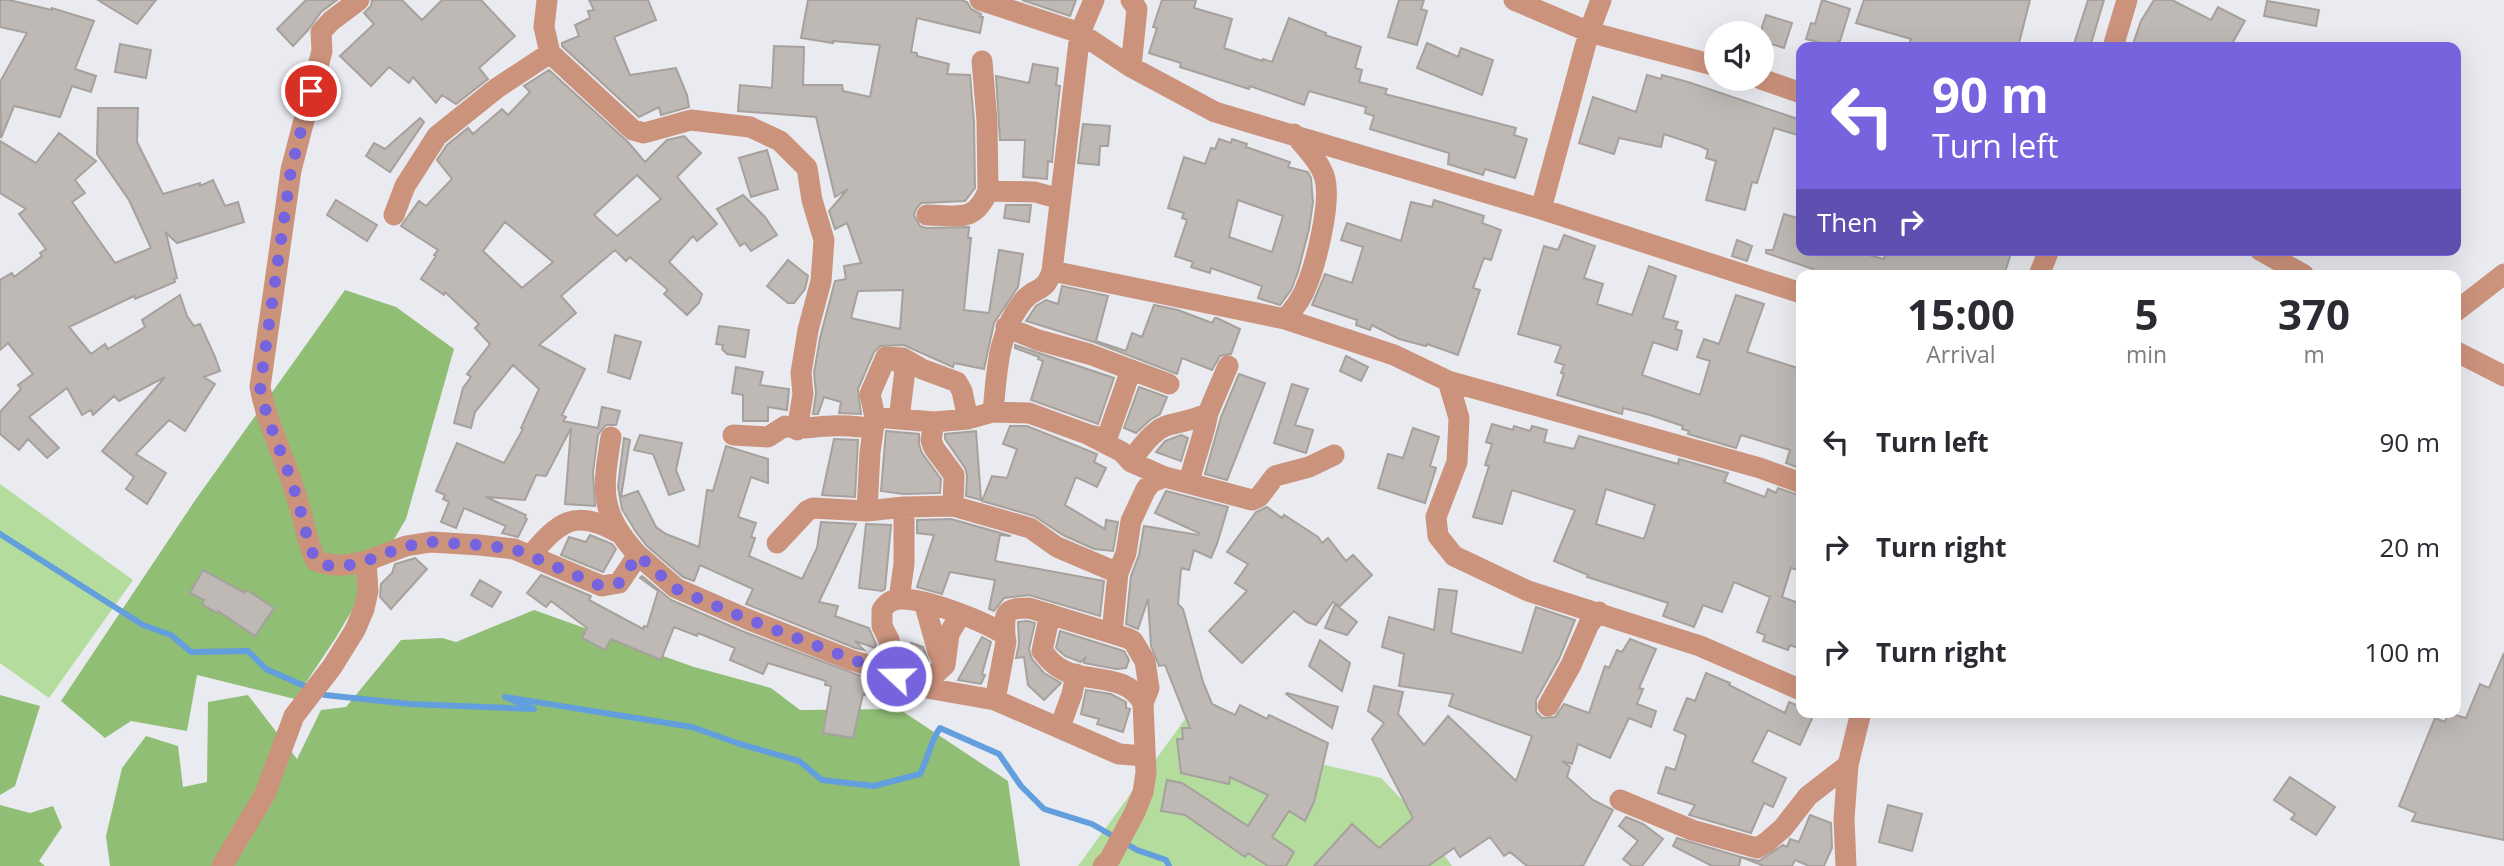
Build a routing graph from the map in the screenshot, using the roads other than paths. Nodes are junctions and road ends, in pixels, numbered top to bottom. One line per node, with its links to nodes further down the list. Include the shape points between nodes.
1 (359, 0): 62 (street, via 321,32 322,51 291,170 260,387 265,414 316,561 330,566)
2 (547, 0): 12 (street, via 544,27)
3 (980, 0): 10 (street)
4 (1094, 0): 10 (street)
5 (1131, 0): 15 (street, via 1137,9)
6 (1514, 0): 9 (street)
7 (1601, 0): 9 (street)
8 (2127, 0): 11 (street)
9 (1589, 32): 14 (street); 21 (street)
10 (1080, 33): 15 (street); 20 (street)
11 (2114, 42)
12 (550, 53): 22 (street, via 436,136 405,186); 46 (street, via 633,130 644,133 691,120 750,127 780,141 807,168 824,240)
13 (982, 61): 19 (street)
14 (1704, 62)
15 (1131, 67): 18 (street, via 1215,112)
16 (1774, 84): 17 (street)
17 (1796, 91)
18 (1294, 134): 21 (street); 30 (street, via 1325,177 1328,198 1306,289)
19 (988, 191): 20 (street, via 1035,192); 23 (street, via 982,205 969,215)
20 (1060, 199): 26 (street)
21 (1541, 209): 28 (street)
22 (394, 215)
23 (927, 215)
24 (2270, 256): 25 (street)
25 (2295, 270)
26 (1052, 271): 30 (street); 31 (street, via 1048,284 1024,300)
27 (2504, 274): 29 (street)
28 (1796, 291)
29 (2461, 307)
30 (1285, 319): 37 (street, via 1394,355)
31 (1006, 327): 35 (street); 39 (street)
32 (2461, 354): 36 (street)
33 (886, 357): 41 (street, via 898,360 905,370); 42 (street, via 903,358 957,382); 44 (street, via 870,394)
34 (1228, 366): 40 (street)
35 (1131, 370): 38 (street); 45 (street)
36 (2504, 376)
37 (1448, 381): 53 (street); 67 (street, via 1459,418 1457,462 1436,517 1438,536 1454,556 1508,583)
38 (1170, 384)
39 (993, 412): 42 (street); 47 (street, via 1029,413)
40 (1208, 413): 51 (street, via 1166,426); 54 (street)
41 (900, 419): 43 (street); 44 (street)
42 (968, 419): 43 (street)
43 (934, 422): 55 (street, via 934,448 954,475)
44 (874, 423): 46 (street); 57 (street)
45 (1111, 426): 47 (street, via 1106,437); 51 (street, via 1128,438)
46 (796, 430): 48 (street, via 785,426 768,437)
47 (1087, 434): 51 (street)
48 (733, 435)
49 (611, 437): 58 (street, via 606,504)
50 (1334, 455): 54 (street, via 1275,476 1256,499)
51 (1131, 461): 52 (street)
52 (1165, 477): 54 (street); 63 (street, via 1152,482 1143,494 1130,522)
53 (1796, 481)
54 (1189, 483)
55 (953, 506): 56 (street); 63 (street, via 1030,528 1057,547)
56 (904, 507): 57 (street); 64 (street)
57 (867, 511): 59 (street, via 813,508)
58 (617, 532): 60 (street, via 588,520 575,520 560,525); 61 (street)
59 (777, 543)
60 (531, 555): 61 (street, via 601,586 619,583); 62 (street, via 505,548 431,542)
61 (638, 555): 74 (street, via 676,589)
62 (366, 561): 85 (street, via 368,592 355,630 294,716 265,794)
63 (1118, 573): 70 (street)
64 (899, 599): 65 (street); 74 (street, via 882,610)
65 (925, 602): 66 (street); 69 (street)
66 (953, 612): 69 (street); 71 (street); 72 (street)
67 (1599, 612): 76 (street, via 1700,646); 79 (street)
68 (1050, 614): 70 (street); 71 (street, via 1011,609 1004,617); 73 (street, via 1042,650 1059,669)
69 (930, 628): 72 (street)
70 (1112, 633): 78 (street, via 1133,641 1145,660 1149,688)
71 (1004, 635): 77 (street)
72 (945, 665): 75 (street)
73 (1076, 674): 78 (street, via 1101,677 1132,689); 81 (street)
74 (896, 676): 75 (street)
75 (921, 687): 77 (street)
76 (1796, 688)
77 (995, 700): 81 (street)
78 (1143, 703): 82 (street)
79 (1548, 706)
80 (1858, 718): 83 (street)
81 (1059, 727): 82 (street, via 1119,754)
82 (1144, 757): 86 (street, via 1143,792)
83 (1848, 765): 84 (street, via 1808,796 1783,828 1757,848 1692,830); 87 (street)
84 (1620, 800)
85 (222, 866)
86 (1103, 866)
87 (1846, 866)

